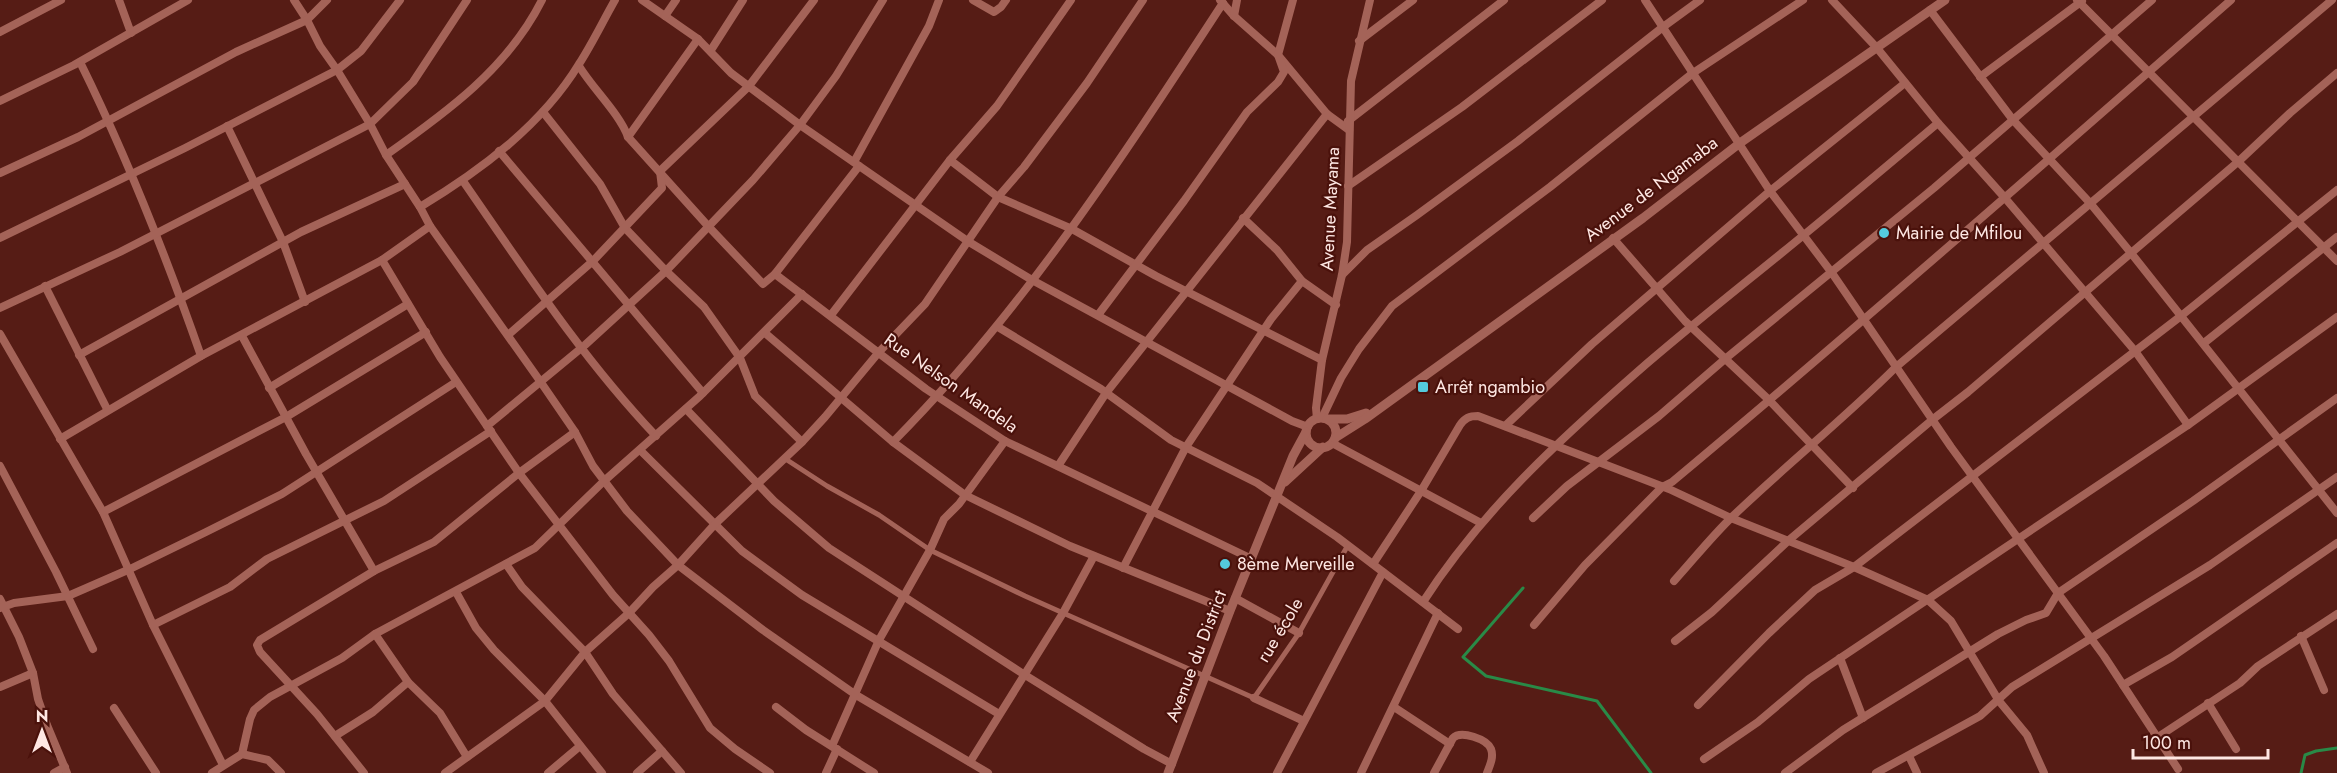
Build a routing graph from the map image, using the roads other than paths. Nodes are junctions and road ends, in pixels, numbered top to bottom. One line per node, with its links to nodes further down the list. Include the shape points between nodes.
1 (61, 0): 41 (street)
2 (119, 0): 42 (street)
3 (188, 0): 42 (street)
4 (294, 0): 39 (street)
5 (327, 0): 39 (street)
6 (400, 0): 51 (street, via 361,51)
7 (467, 0): 65 (street, via 413,82)
8 (542, 0): 72 (street, via 500,61 474,88)
9 (615, 0): 50 (street)
10 (642, 0): 37 (street)
11 (676, 0): 37 (street)
12 (743, 0): 47 (street)
13 (814, 0): 57 (street)
14 (883, 0): 66 (street)
15 (939, 0): 77 (street)
16 (973, 0): 17 (street, via 994,12)
17 (1006, 0)
18 (1071, 0): 74 (street, via 997,106)
19 (1143, 0): 87 (street, via 1088,83)
20 (1237, 0): 38 (street)
21 (1293, 0): 48 (street)
22 (1370, 0): 45 (street, Avenue Mayama)
23 (1413, 0): 45 (street)
24 (1504, 0): 67 (street)
25 (1602, 0): 84 (street, via 1462,107)
26 (1645, 0): 40 (street)
27 (1700, 0): 40 (street)
28 (1803, 0): 53 (street)
29 (1832, 0): 46 (street)
30 (1945, 0): 36 (street, Avenue de Ngamaba)
31 (2152, 0): 43 (street)
32 (2231, 0): 52 (street)
33 (2332, 0): 61 (street)
34 (2080, 1): 43 (street); 55 (street)
35 (1221, 2): 38 (street); 97 (street)
36 (1930, 10): 46 (street, Avenue de Ngamaba); 55 (street)
37 (666, 16): 44 (street)
38 (1234, 16): 48 (street)
39 (307, 20): 51 (street); 63 (street, via 236,52)
40 (1662, 27): 53 (street); 115 (street, via 1518,141 1367,250)
41 (0, 32)
42 (131, 33): 49 (street)
43 (2112, 35): 52 (street); 62 (street)
44 (698, 39): 47 (street); 69 (street)
45 (1359, 41): 67 (street, Avenue Mayama, via 1351,81)
46 (1877, 48): 56 (street); 70 (street, Avenue de Ngamaba)
47 (711, 50): 57 (street)
48 (1278, 55): 60 (street); 111 (street, via 1284,72 1278,82 1247,112)
49 (80, 62): 58 (street); 63 (street)
50 (579, 66): 59 (street); 69 (street)
51 (337, 70): 65 (street); 68 (street)
52 (2150, 71): 61 (street); 75 (street)
53 (1693, 73): 70 (street); 169 (street, via 1392,306 1359,349)
54 (2337, 74): 76 (street)
55 (1980, 77): 62 (street)
56 (1905, 83): 64 (street); 85 (street)
57 (749, 86): 66 (street); 78 (street)
58 (0, 101)
59 (543, 112): 71 (street); 96 (street, via 600,184)
60 (1327, 114): 67 (street); 92 (street)
61 (2194, 115): 76 (street); 89 (street)
62 (2013, 120): 73 (street); 75 (street)
63 (109, 121): 79 (street); 80 (street)
64 (1938, 123): 73 (street); 99 (street)
65 (370, 124): 72 (street); 82 (street)
66 (800, 125): 77 (street); 95 (street)
67 (1349, 125): 84 (street, Avenue Mayama)
68 (227, 126): 80 (street); 82 (street)
69 (628, 137): 78 (street)
70 (1740, 143): 85 (street); 102 (street, Avenue de Ngamaba)
71 (499, 151): 81 (street); 109 (street)
72 (386, 155): 83 (street)
73 (1968, 157): 88 (street); 113 (street)
74 (950, 160): 87 (street); 90 (street)
75 (2048, 160): 88 (street); 89 (street)
76 (2239, 161): 93 (street); 107 (street)
77 (857, 164): 90 (street); 114 (street)
78 (660, 171): 95 (street); 96 (street, via 662,188)
79 (0, 172)
80 (131, 174): 98 (street); 101 (street)
81 (463, 181): 91 (street); 125 (street)
82 (256, 183): 98 (street); 103 (street)
83 (405, 184): 91 (street); 103 (street)
84 (1348, 186): 115 (street, Avenue Mayama)
85 (1770, 190): 99 (street); 119 (street)
86 (2337, 190): 93 (street)
87 (998, 197): 97 (street); 104 (street)
88 (2005, 198): 105 (street); 134 (street)
89 (2090, 203): 105 (street); 107 (street)
90 (917, 205): 104 (street); 130 (street)
91 (420, 207): 94 (street)
92 (1243, 218): 117 (street); 120 (street)
93 (2298, 222): 106 (street); 132 (street)
94 (430, 226): 108 (street); 141 (street)
95 (708, 226): 112 (street); 114 (street, via 763,284)
96 (625, 228): 109 (street); 112 (street)
97 (1072, 229): 111 (street); 116 (street)
98 (155, 234): 118 (street); 123 (street)
99 (1804, 234): 113 (street); 135 (street)
100 (2337, 237): 106 (street)
101 (0, 238)
102 (1613, 238): 119 (street); 165 (street, Avenue de Ngamaba)
103 (283, 242): 123 (street); 124 (street)
104 (969, 242): 116 (street); 147 (street, via 925,304)
105 (2042, 243): 121 (street); 153 (street)
106 (2324, 247): 110 (street); 144 (street)
107 (2131, 253): 121 (street); 132 (street)
108 (382, 260): 124 (street); 127 (street)
109 (593, 261): 125 (street); 126 (street)
110 (2337, 261)
111 (1135, 265): 120 (street); 131 (street)
112 (666, 271): 126 (street); 150 (street, via 704,307)
113 (1832, 273): 134 (street); 151 (street)
114 (776, 274): 122 (street, Rue Nelson Mandela)
115 (1342, 275): 128 (street, Avenue Mayama)
116 (1032, 280): 131 (street); 136 (street)
117 (1302, 281): 128 (street); 137 (street)
118 (45, 286): 129 (street); 148 (street)
119 (1657, 289): 135 (street); 172 (street)
120 (1188, 291): 137 (street); 143 (street)
121 (2084, 291): 146 (street); 170 (street)
122 (802, 294): 130 (street, Rue Nelson Mandela); 139 (street)
123 (181, 298): 148 (street); 149 (street)
124 (305, 302): 142 (street)
125 (547, 302): 141 (street); 145 (street)
126 (629, 303): 145 (street); 159 (street)
127 (408, 304): 138 (street); 157 (street)
128 (1336, 305): 152 (street, Avenue Mayama)
129 (0, 308)
130 (831, 315): 147 (street, Rue Nelson Mandela)
131 (1098, 315): 143 (street)
132 (2181, 316): 144 (street); 146 (street)
133 (2337, 317): 158 (street)
134 (1862, 319): 153 (street); 164 (street)
135 (1690, 326): 151 (street); 184 (street)
136 (998, 327): 160 (street); 162 (street)
137 (1265, 330): 152 (street); 156 (street)
138 (426, 332): 155 (street); 168 (street)
139 (765, 333): 150 (street); 161 (street)
140 (0, 334): 177 (street)
141 (508, 335): 154 (street)
142 (242, 336): 149 (street); 157 (street)
143 (1147, 342): 156 (street); 160 (street)
144 (2204, 343): 158 (street)
145 (581, 348): 154 (street); 176 (street)
146 (2135, 351): 171 (street); 194 (street)
147 (879, 352): 161 (street); 162 (street, Rue Nelson Mandela)
148 (79, 355): 166 (street)
149 (201, 356): 166 (street)
150 (740, 358): 159 (street); 180 (street, via 755,396)
151 (1725, 359): 164 (street); 188 (street)
152 (1322, 360): 169 (street, Avenue Mayama, via 1316,408)
153 (1896, 367): 170 (street); 183 (street)
154 (540, 381): 173 (street); 175 (street)
155 (456, 382): 173 (street); 191 (street)
156 (1227, 386): 174 (street); 185 (street)
157 (269, 388): 168 (street)
158 (2241, 388): 171 (street); 178 (street)
159 (703, 393): 167 (street)
160 (1106, 393): 185 (street); 190 (street)
161 (841, 397): 180 (street); 181 (street)
162 (938, 397): 179 (street, Rue Nelson Mandela); 181 (street)
163 (2337, 398): 178 (street)
164 (1769, 400): 183 (street); 199 (street)
165 (1379, 407): 169 (street, Avenue de Ngamaba, via 1347,419); 182 (street, Avenue de Ngamaba)
166 (108, 409): 177 (street)
167 (686, 409): 176 (street); 197 (street)
168 (286, 417): 191 (street); 206 (street)
169 (1321, 418): 174 (street); 182 (street, via 1334,425)
170 (1932, 420): 194 (street); 200 (street)
171 (2188, 425): 214 (street)
172 (1505, 426): 184 (street); 202 (street, via 1478,416 1465,419)
173 (489, 428): 192 (street); 210 (street, via 384,501)
174 (1307, 429): 182 (street, via 1313,445); 198 (street, Avenue du District)
175 (575, 432): 192 (street); 196 (street)
176 (656, 436): 186 (street)
177 (60, 439): 206 (street)
178 (2279, 439): 201 (street); 231 (street)
179 (1005, 441): 190 (street, Rue Nelson Mandela); 203 (street)
180 (802, 442): 187 (street)
181 (893, 442): 203 (street)
182 (1330, 443): 198 (street, Avenue du District); 202 (street)
183 (1811, 444): 200 (street); 209 (street)
184 (1554, 446): 188 (street); 211 (street)
185 (1186, 447): 204 (street, via 1257,483); 205 (street)
186 (640, 450): 196 (street); 213 (street)
187 (784, 458): 197 (street); 218 (street)
188 (1598, 462): 199 (street); 208 (street)
189 (0, 466): 193 (street)
190 (1058, 466): 205 (street, Rue Nelson Mandela)
191 (317, 472): 210 (street); 226 (street, via 282,494)
192 (519, 473): 212 (street); 227 (street, via 434,542)
193 (2, 476): 232 (street)
194 (1972, 477): 214 (street); 224 (street)
195 (2337, 477): 201 (street)
196 (604, 481): 212 (street); 223 (street)
197 (757, 484): 213 (street); 233 (street, via 829,548)
198 (1283, 484): 204 (street, Avenue du District)
199 (1662, 487): 209 (street); 244 (street, via 1585,565)
200 (1853, 488): 215 (street)
201 (2320, 490): 207 (street); 249 (street)
202 (1421, 491): 211 (street); 222 (street)
203 (966, 495): 218 (street, via 944,519); 219 (street)
204 (1276, 497): 217 (street); 220 (street, Avenue du District)
205 (1152, 511): 220 (street, Rue Nelson Mandela); 225 (street)
206 (103, 512): 226 (street)
207 (2337, 513)
208 (1533, 518)
209 (1731, 518): 215 (street); 229 (street)
210 (344, 522): 227 (street); 243 (street, via 267,559 230,587)
211 (1481, 523): 236 (street)
212 (560, 524): 221 (street, via 535,548); 239 (street)
213 (715, 524): 223 (street); 250 (street, via 742,551 802,595)
214 (2018, 539): 231 (street); 235 (street)
215 (1789, 540): 224 (street); 251 (street)
216 (2337, 543): 260 (street, via 2172,657)
217 (1348, 545): 222 (street); 246 (street, rue école)
218 (930, 550): 233 (street); 240 (street)
219 (1094, 556): 225 (street); 240 (street)
220 (1252, 559): 234 (street, Avenue du District)
221 (506, 564): 230 (street); 253 (street)
222 (1373, 564): 228 (street)
223 (678, 565): 239 (street); 264 (street)
224 (1854, 567): 235 (street); 269 (street, via 1815,590)
225 (1123, 568): 238 (street)
226 (130, 569): 232 (street); 243 (street)
227 (374, 571): 262 (street, via 260,640 260,652)
228 (1383, 572): 236 (street); 275 (street)
229 (1674, 580)
230 (456, 592): 247 (street); 267 (street, via 476,628)
231 (2058, 593): 249 (street); 254 (street, via 2046,613 1998,634)
232 (68, 596): 237 (street); 252 (street)
233 (904, 596): 250 (street); 257 (street)
234 (1235, 598): 238 (street, Avenue du District); 246 (street)
235 (1928, 600): 254 (street, via 1951,621); 255 (street)
236 (1423, 602): 241 (street)
237 (1, 604): 256 (street)
238 (1230, 611): 258 (street, Avenue du District)
239 (629, 613): 253 (street); 302 (street, via 669,661 710,728)
240 (1063, 613): 257 (street); 258 (street)
241 (1438, 613): 245 (street); 271 (street)
242 (2337, 614): 248 (street)
243 (153, 625): 288 (street)
244 (1534, 625)
245 (1458, 629)
246 (1299, 633): 265 (street, rue école)
247 (375, 634): 259 (street); 262 (street)
248 (2301, 636): 263 (street); 268 (street)
249 (2091, 639): 260 (street); 266 (street, via 2012,687)
250 (879, 640): 264 (street); 273 (street)
251 (1675, 641)
252 (93, 649)
253 (585, 652): 267 (street); 282 (street, via 613,694)
254 (1971, 652): 266 (street); 274 (street)
255 (1840, 658): 274 (street); 286 (street)
256 (33, 673): 261 (street); 290 (street, via 46,725)
257 (1024, 675): 273 (street); 291 (street)
258 (1206, 677): 265 (street); 291 (street, Avenue du District)
259 (408, 682): 276 (street, via 373,712); 285 (street, via 440,712)
260 (2123, 685): 277 (street)
261 (0, 687)
262 (291, 687): 276 (street); 283 (street, via 254,710)
263 (2324, 690)
264 (856, 695): 280 (street); 287 (street)
265 (1254, 698): 275 (street)
266 (1999, 700): 284 (street, via 1980,716); 313 (street, via 2027,735)
267 (545, 701): 279 (street); 285 (street)
268 (2208, 703): 277 (street); 281 (street)
269 (1698, 705)
270 (776, 707): 280 (street)
271 (1394, 707): 278 (street); 307 (street)
272 (114, 708): 293 (street)
273 (999, 714): 287 (street)
274 (1863, 718): 310 (street)
275 (1304, 720): 306 (street)
276 (335, 736): 296 (street)
277 (2158, 737): 289 (street)
278 (1450, 744): 308 (street); 309 (street, via 1457,734 1466,734 1489,745 1492,760)
279 (580, 746): 298 (street); 299 (street)
280 (835, 747): 303 (street); 304 (street)
281 (2236, 749)
282 (662, 751): 300 (street); 301 (street)
283 (242, 754): 288 (street); 295 (street, via 268,760)
284 (1909, 756): 311 (street); 312 (street)
285 (467, 757): 297 (street)
286 (1704, 759)
287 (970, 762): 305 (street)
288 (223, 765): 294 (street)
289 (2178, 769)
290 (66, 770): 292 (street)
291 (1171, 770)
292 (54, 773)
293 (156, 773)
294 (212, 773)
295 (281, 773)
296 (364, 773)
297 (445, 773)
298 (548, 773)
299 (602, 773)
300 (637, 773)
301 (681, 773)
302 (770, 773)
303 (826, 773)
304 (874, 773)
305 (988, 773)
306 (1276, 773)
307 (1361, 773)
308 (1434, 773)
309 (1487, 773)
310 (1785, 773)
311 (1876, 773)
312 (1917, 773)
313 (2044, 773)

